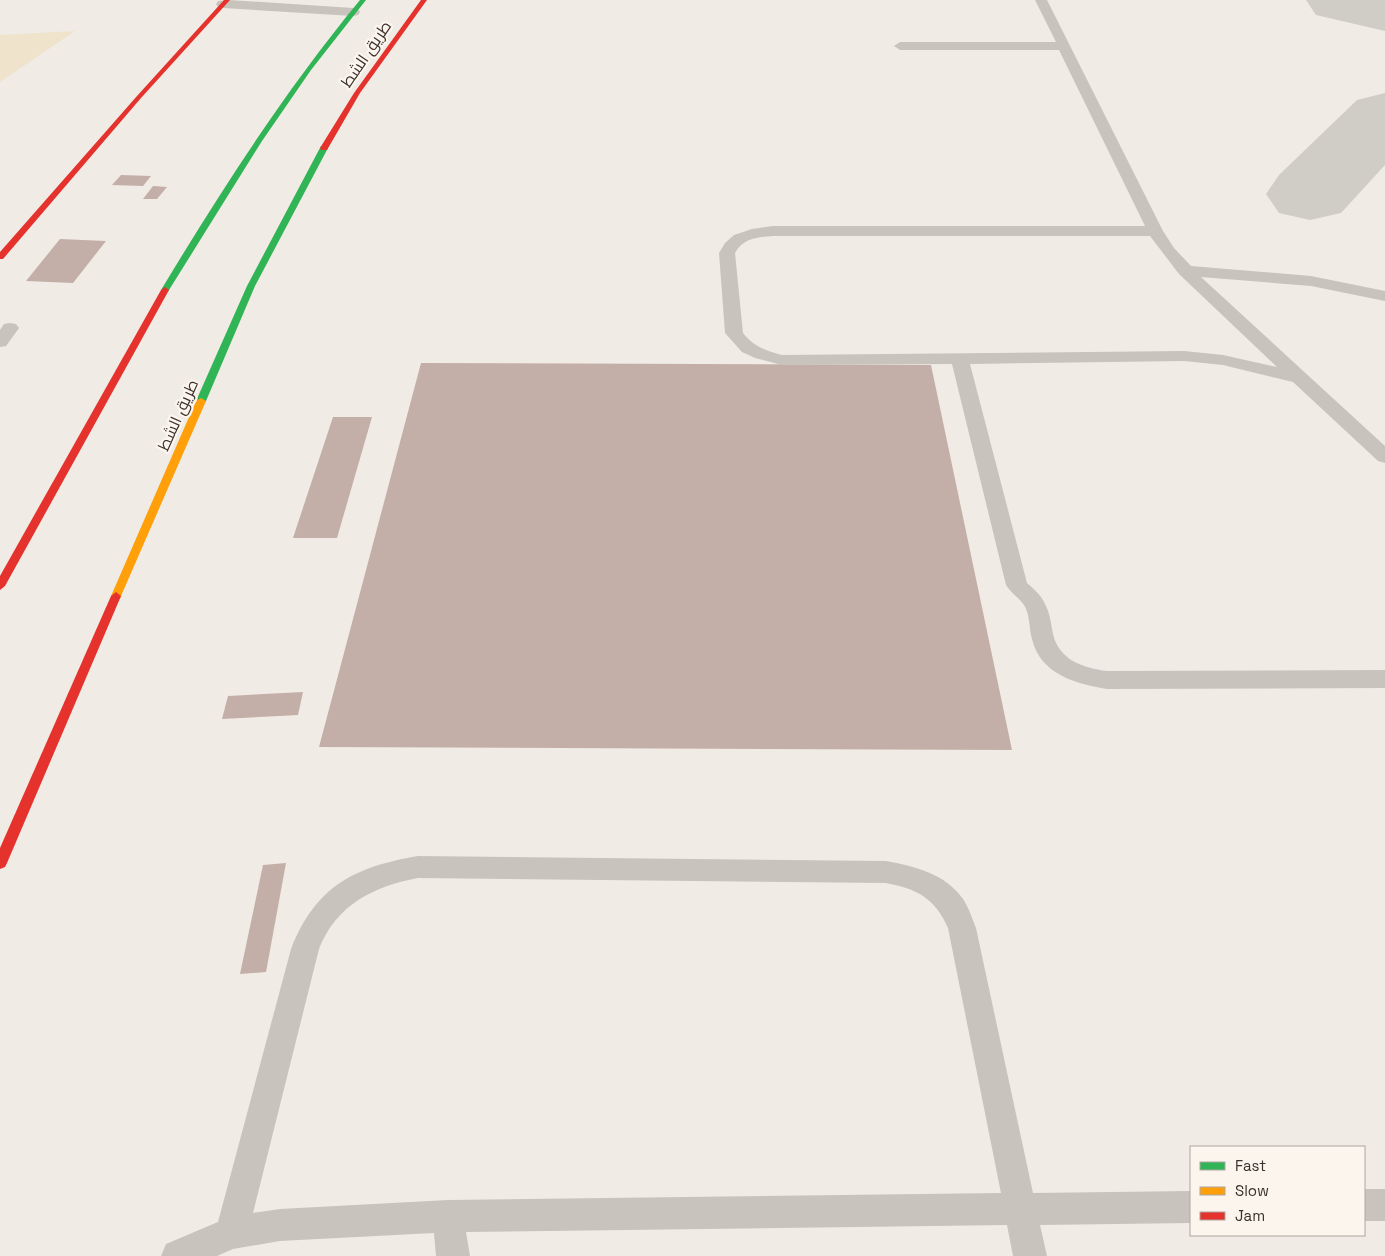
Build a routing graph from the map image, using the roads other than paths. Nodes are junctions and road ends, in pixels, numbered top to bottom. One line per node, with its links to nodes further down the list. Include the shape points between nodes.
1 (363, 0): 5 (main road, طريق الشط)
2 (424, 0): 17 (main road, طريق الشط, via 338,124 251,286)
3 (1041, 0): 7 (lane)
4 (225, 2): 5 (street); 9 (main road)
5 (353, 12): 15 (main road, طريق الشط, via 298,82 166,286)
6 (900, 46): 7 (lane)
7 (1063, 46): 8 (lane)
8 (1155, 231): 10 (lane); 12 (lane, via 773,231 746,235 730,246 727,253 734,332 750,350 773,358 800,361)
9 (0, 257)
10 (1185, 271): 11 (lane, via 1324,281); 13 (lane)
11 (1385, 296)
12 (960, 359): 13 (lane, via 1184,356 1223,360); 16 (lane, via 1017,585 1036,606 1043,642 1059,664 1081,675 1107,680)
13 (1300, 378): 14 (lane)
14 (1385, 457)
15 (0, 586)
16 (1385, 679)
17 (0, 863)
18 (1365, 1205): 19 (lane)
19 (1385, 1205)
20 (1190, 1207): 21 (lane)
21 (1020, 1209): 22 (lane); 23 (lane, via 962,928 953,906 934,888 912,876 886,872 418,867 389,872 360,884 336,901 317,924 304,949); 26 (lane)
22 (448, 1216): 23 (lane, via 280,1224); 25 (lane)
23 (232, 1233): 24 (lane)
24 (178, 1256)
25 (453, 1256)
26 (1030, 1256)

